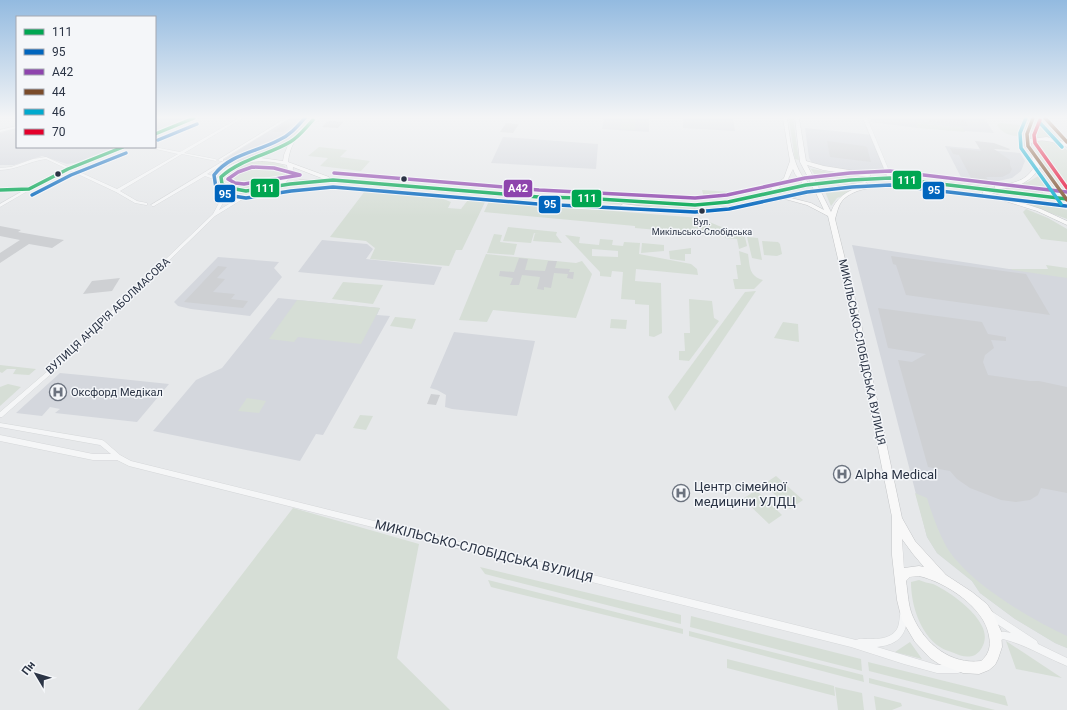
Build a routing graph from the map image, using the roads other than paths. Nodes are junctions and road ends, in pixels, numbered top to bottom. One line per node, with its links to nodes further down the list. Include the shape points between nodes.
1 (113, 151): 20 (main road)
2 (170, 151): 11 (street)
3 (183, 151): 11 (street)
4 (234, 151): 18 (street, via 220,160 226,161)
5 (273, 151): 14 (main road)
6 (286, 151): 17 (main road)
7 (790, 151): 15 (main road)
8 (802, 151): 16 (main road, МИКІЛЬСЬКО-СЛОБІДСЬКА ВУЛИЦЯ)
9 (879, 151): 22 (street)
10 (1031, 151): 12 (main road)
11 (180, 153): 13 (street); 33 (street)
12 (1035, 157): 28 (main road, via 1037,168 1033,175 1023,182 1001,187); 38 (main road, bridge)
13 (215, 160)
14 (244, 162): 17 (main road, via 264,159); 18 (street); 24 (main road, via 223,173)
15 (792, 162): 26 (main road); 35 (main road, via 788,176 780,186)
16 (803, 162): 22 (main road, via 823,168); 27 (main road, МИКІЛЬСЬКО-СЛОБІДСЬКА ВУЛИЦЯ)
17 (288, 163): 23 (main road); 29 (main road, via 291,173)
18 (218, 166): 21 (street)
19 (0, 169): 20 (street, via 8,169 39,158 46,158)
20 (68, 169): 30 (main road); 33 (street)
21 (204, 174): 24 (street); 41 (street)
22 (890, 178): 27 (main road, via 851,180); 28 (main road)
23 (333, 180): 29 (main road, via 300,182); 36 (main road)
24 (221, 182): 32 (main road, via 239,191); 43 (street, ВУЛИЦЯ АНДРІЯ АБОЛМАСОВА, via 224,189 223,197)
25 (899, 184): 27 (main road); 34 (main road); 44 (main road, via 849,194 840,200)
26 (806, 185): 27 (main road); 35 (main road)
27 (815, 187): 37 (main road); 44 (main road, МИКІЛЬСЬКО-СЛОБІДСЬКА ВУЛИЦЯ)
28 (974, 187): 38 (main road)
29 (269, 188): 32 (main road)
30 (29, 189): 31 (main road); 42 (street)
31 (0, 190)
32 (261, 190): 43 (street, ВУЛИЦЯ АНДРІЯ АБОЛМАСОВА)
33 (117, 191): 39 (street, via 136,202)
34 (982, 192): 40 (main road); 45 (main road, via 1039,210)
35 (759, 196): 36 (main road, via 695,205)
36 (539, 197): 37 (main road, via 582,203 697,211)
37 (773, 200): 44 (main road, via 797,200)
38 (1067, 200)
39 (146, 204)
40 (1067, 204)
41 (153, 205)
42 (0, 206)
43 (214, 215): 46 (street, ВУЛИЦЯ АНДРІЯ АБОЛМАСОВА, via 58,365)
44 (831, 217): 50 (main road, МИКІЛЬСЬКО-СЛОБІДСЬКА ВУЛИЦЯ, via 856,319)
45 (1067, 223)
46 (0, 415)
47 (0, 425): 49 (street, МИКІЛЬСЬКО-СЛОБІДСЬКА ВУЛИЦЯ, via 102,443)
48 (0, 438): 49 (street, МИКІЛЬСЬКО-СЛОБІДСЬКА ВУЛИЦЯ, via 93,457)
49 (118, 457): 56 (street, МИКІЛЬСЬКО-СЛОБІДСЬКА ВУЛИЦЯ, via 129,463)
50 (897, 516): 51 (main road, МИКІЛЬСЬКО-СЛОБІДСЬКА ВУЛИЦЯ); 52 (main road, МИКІЛЬСЬКО-СЛОБІДСЬКА ВУЛИЦЯ, via 912,547)
51 (900, 579): 52 (main road, via 908,572 919,571); 53 (main road, МИКІЛЬСЬКО-СЛОБІДСЬКА ВУЛИЦЯ)
52 (946, 580): 54 (main road)
53 (904, 608): 56 (street, МИКІЛЬСЬКО-СЛОБІДСЬКА ВУЛИЦЯ, via 902,628 897,636 876,644); 59 (main road, МИКІЛЬСЬКО-СЛОБІДСЬКА ВУЛИЦЯ, via 908,620 922,642 947,662)
54 (986, 611): 55 (main road); 57 (street)
55 (996, 639): 57 (street, via 1002,635 1009,636); 59 (main road, via 995,652 984,667)
56 (851, 643): 59 (street, МИКІЛЬСЬКО-СЛОБІДСЬКА ВУЛИЦЯ, via 937,669)
57 (1044, 650): 58 (street)
58 (1067, 662)
59 (963, 668)

